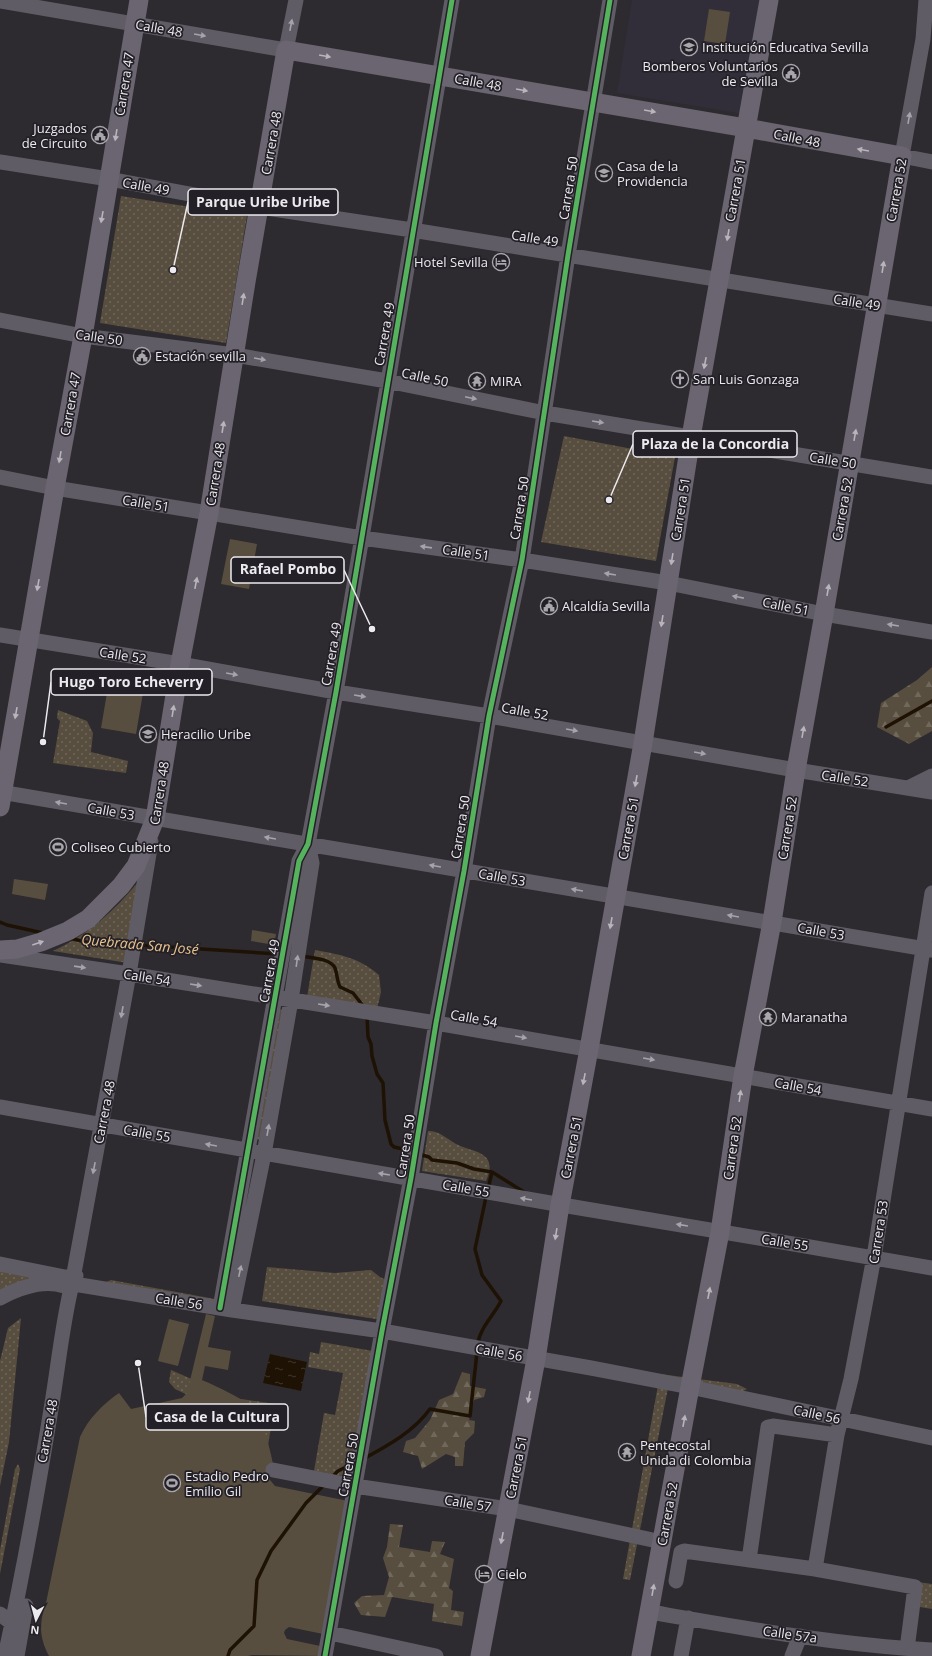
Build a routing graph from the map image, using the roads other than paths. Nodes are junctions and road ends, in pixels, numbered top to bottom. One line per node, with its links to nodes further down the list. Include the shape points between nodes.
1 (138, 0): 9 (main road, Carrera 47)
2 (296, 0): 11 (street, Carrera 48, one-way to 2)
3 (452, 0): 12 (street, Carrera 49)
4 (610, 0): 13 (street, Carrera 50)
5 (769, 0): 14 (main road, Carrera 51)
6 (925, 0): 8 (street); 10 (street, Carrera 52)
7 (0, 1): 9 (street, Calle 48)
8 (932, 2)
9 (134, 24): 11 (street, Calle 48, one-way to 11); 18 (main road, Carrera 47, one-way to 18)
10 (927, 40): 15 (street, Carrera 52, one-way to 10)
11 (286, 50): 12 (main road, Calle 48, one-way to 12); 19 (main road, Carrera 48)
12 (439, 76): 13 (main road, Calle 48, one-way to 13); 20 (street, Carrera 49)
13 (594, 102): 14 (main road, Calle 48, one-way to 14); 21 (street, Carrera 50)
14 (746, 128): 15 (main road, Calle 48, one-way to 14); 22 (main road, Carrera 51, one-way to 22)
15 (902, 156): 17 (street, Calle 48); 23 (main road, Carrera 52, one-way to 15)
16 (0, 162): 18 (street, Calle 49)
17 (932, 162)
18 (109, 179): 19 (street, Calle 49); 26 (main road, Carrera 47, one-way to 26)
19 (260, 207): 20 (street, Calle 49); 27 (main road, Carrera 48, one-way to 19)
20 (412, 230): 21 (street, Calle 49); 28 (street, Carrera 49)
21 (568, 255): 22 (street, Calle 49); 29 (street, Carrera 50)
22 (720, 280): 23 (street, Calle 49); 30 (main road, Carrera 51, one-way to 30)
23 (877, 305): 24 (street, Calle 49); 31 (main road, Carrera 52, one-way to 23)
24 (932, 314)
25 (0, 320): 26 (street, Calle 50)
26 (83, 336): 27 (street, Calle 50); 34 (main road, Carrera 47, one-way to 34)
27 (235, 355): 28 (street, Calle 50, one-way to 28); 35 (main road, Carrera 48, one-way to 27)
28 (387, 381): 29 (street, Calle 50, one-way to 29); 36 (street, Carrera 49)
29 (545, 413): 30 (street, Calle 50, one-way to 30); 37 (street, Carrera 50)
30 (691, 437): 31 (street, Calle 50); 38 (main road, Carrera 51, one-way to 38)
31 (850, 463): 33 (street, Calle 50); 39 (main road, Carrera 52, one-way to 31)
32 (0, 477): 34 (street, Calle 51)
33 (932, 477)
34 (55, 488): 35 (street, Calle 51); 42 (main road, Carrera 47, one-way to 42)
35 (209, 513): 36 (street, Calle 51); 43 (main road, Carrera 48, one-way to 35)
36 (362, 538): 37 (street, Calle 51, one-way to 36); 44 (street, Carrera 49)
37 (522, 560): 38 (street, Calle 51, one-way to 37); 45 (street, Carrera 50)
38 (668, 583): 39 (street, Calle 51, one-way to 38); 46 (main road, Carrera 51, one-way to 46)
39 (824, 614): 40 (street, Calle 51, one-way to 39); 47 (main road, Carrera 52, one-way to 39)
40 (932, 632)
41 (0, 635): 42 (street, Calle 52)
42 (29, 640): 43 (street, Calle 52); 51 (main road, Carrera 47, one-way to 51)
43 (180, 664): 44 (street, Calle 52, one-way to 44); 52 (main road, Carrera 48, one-way to 43)
44 (336, 692): 45 (street, Calle 52, one-way to 45); 53 (street, Carrera 49)
45 (489, 716): 46 (street, Calle 52, one-way to 46); 54 (street, Carrera 50)
46 (643, 743): 47 (street, Calle 52, one-way to 47); 56 (main road, Carrera 51, one-way to 56)
47 (796, 770): 49 (street, Calle 52); 57 (main road, Carrera 52)
48 (932, 776): 49 (street)
49 (908, 788): 50 (street, Calle 52)
50 (932, 792)
51 (1, 797): 52 (street, Calle 53, one-way to 51)
52 (155, 818): 53 (street, Calle 53, one-way to 52); 59 (main road, one-way to 52, via 17,949 41,942 88,919 121,886 136,866); 61 (street, Carrera 48)
53 (308, 844): 54 (street, Calle 53, one-way to 53); 62 (street, Carrera 49, via 299,861); 63 (street, Carrera 49, one-way to 53, via 312,863)
54 (464, 870): 56 (street, Calle 53, one-way to 54); 64 (street, Carrera 50)
55 (932, 893): 58 (street, Carrera 53)
56 (616, 896): 57 (street, Calle 53, one-way to 56); 65 (main road, Carrera 51, one-way to 65)
57 (772, 922): 58 (street, Calle 53); 66 (main road, Carrera 52)
58 (927, 949): 67 (street, Carrera 53)
59 (0, 950)
60 (0, 955): 61 (street, Calle 54, one-way to 61)
61 (130, 974): 62 (street, Calle 54, one-way to 62); 70 (street, Carrera 48, one-way to 70)
62 (276, 998): 63 (street, Calle 54); 71 (street, Carrera 49)
63 (291, 1000): 64 (street, Calle 54, one-way to 64); 72 (street, Carrera 49, one-way to 63)
64 (436, 1023): 65 (street, Calle 54, one-way to 65); 73 (street, Carrera 50)
65 (590, 1049): 66 (street, Calle 54, one-way to 66); 74 (main road, Carrera 51, one-way to 74)
66 (743, 1076): 67 (street, Calle 54); 75 (main road, Carrera 52, one-way to 66)
67 (899, 1104): 69 (street, Calle 54); 76 (street, Carrera 53)
68 (0, 1107): 70 (street, Calle 55)
69 (932, 1109)
70 (102, 1125): 71 (street, Calle 55, one-way to 70); 79 (street, Carrera 48, one-way to 79)
71 (249, 1152): 72 (street, Calle 55); 81 (street, Carrera 49)
72 (264, 1154): 73 (street, Calle 55, one-way to 72); 81 (street, Carrera 49, one-way to 72)
73 (411, 1178): 74 (street, Calle 55, one-way to 73); 83 (street, Carrera 50)
74 (560, 1205): 75 (street, Calle 55, one-way to 74); 84 (main road, Carrera 51, one-way to 84)
75 (720, 1232): 76 (street, Calle 55); 85 (main road, Carrera 52, one-way to 75)
76 (874, 1257): 78 (street, Calle 55); 86 (street, Carrera 53)
77 (0, 1264): 79 (street, Calle 56)
78 (932, 1268)
79 (73, 1283): 80 (street, via 42,1283 14,1290); 81 (street, Calle 56); 82 (street, via 17,1297); 99 (street, Carrera 48, via 64,1317 59,1386)
80 (0, 1298)
81 (227, 1306): 83 (street, Calle 56)
82 (0, 1307)
83 (382, 1331): 84 (street, Calle 56); 90 (street, Carrera 50)
84 (536, 1358): 85 (street, Calle 56); 91 (main road, Carrera 51, one-way to 91)
85 (690, 1387): 86 (street, Calle 56); 92 (main road, Carrera 52, one-way to 85)
86 (841, 1420): 87 (street, Carrera 53); 88 (street, Calle 56)
87 (837, 1435): 93 (street, via 768,1427); 94 (street, Carrera 53)
88 (932, 1438)
89 (273, 1470): 90 (street, Calle 57)
90 (355, 1486): 91 (street, Calle 57); 100 (street, Carrera 50)
91 (508, 1509): 92 (street, Calle 57); 108 (main road, Carrera 51, one-way to 108)
92 (662, 1542): 96 (main road, Carrera 52, one-way to 92)
93 (749, 1560): 94 (street); 95 (street, via 684,1551 681,1552)
94 (815, 1569): 102 (street, via 915,1587)
95 (676, 1581)
96 (650, 1612): 98 (street, Calle 57a); 109 (main road, Carrera 52)
97 (0, 1614): 99 (street)
98 (688, 1618): 101 (street, Calle 57a); 110 (street)
99 (17, 1626): 104 (street, Carrera 48); 105 (street, Carrera 48)
100 (330, 1633): 106 (street, Carrera 50); 107 (street)
101 (800, 1636): 102 (street, Calle 57a); 111 (street)
102 (906, 1649): 103 (street, Calle 57a)
103 (932, 1650)
104 (5, 1656)
105 (17, 1656)
106 (325, 1656)
107 (436, 1656)
108 (480, 1656)
109 (642, 1656)
110 (681, 1656)
111 (792, 1656)

